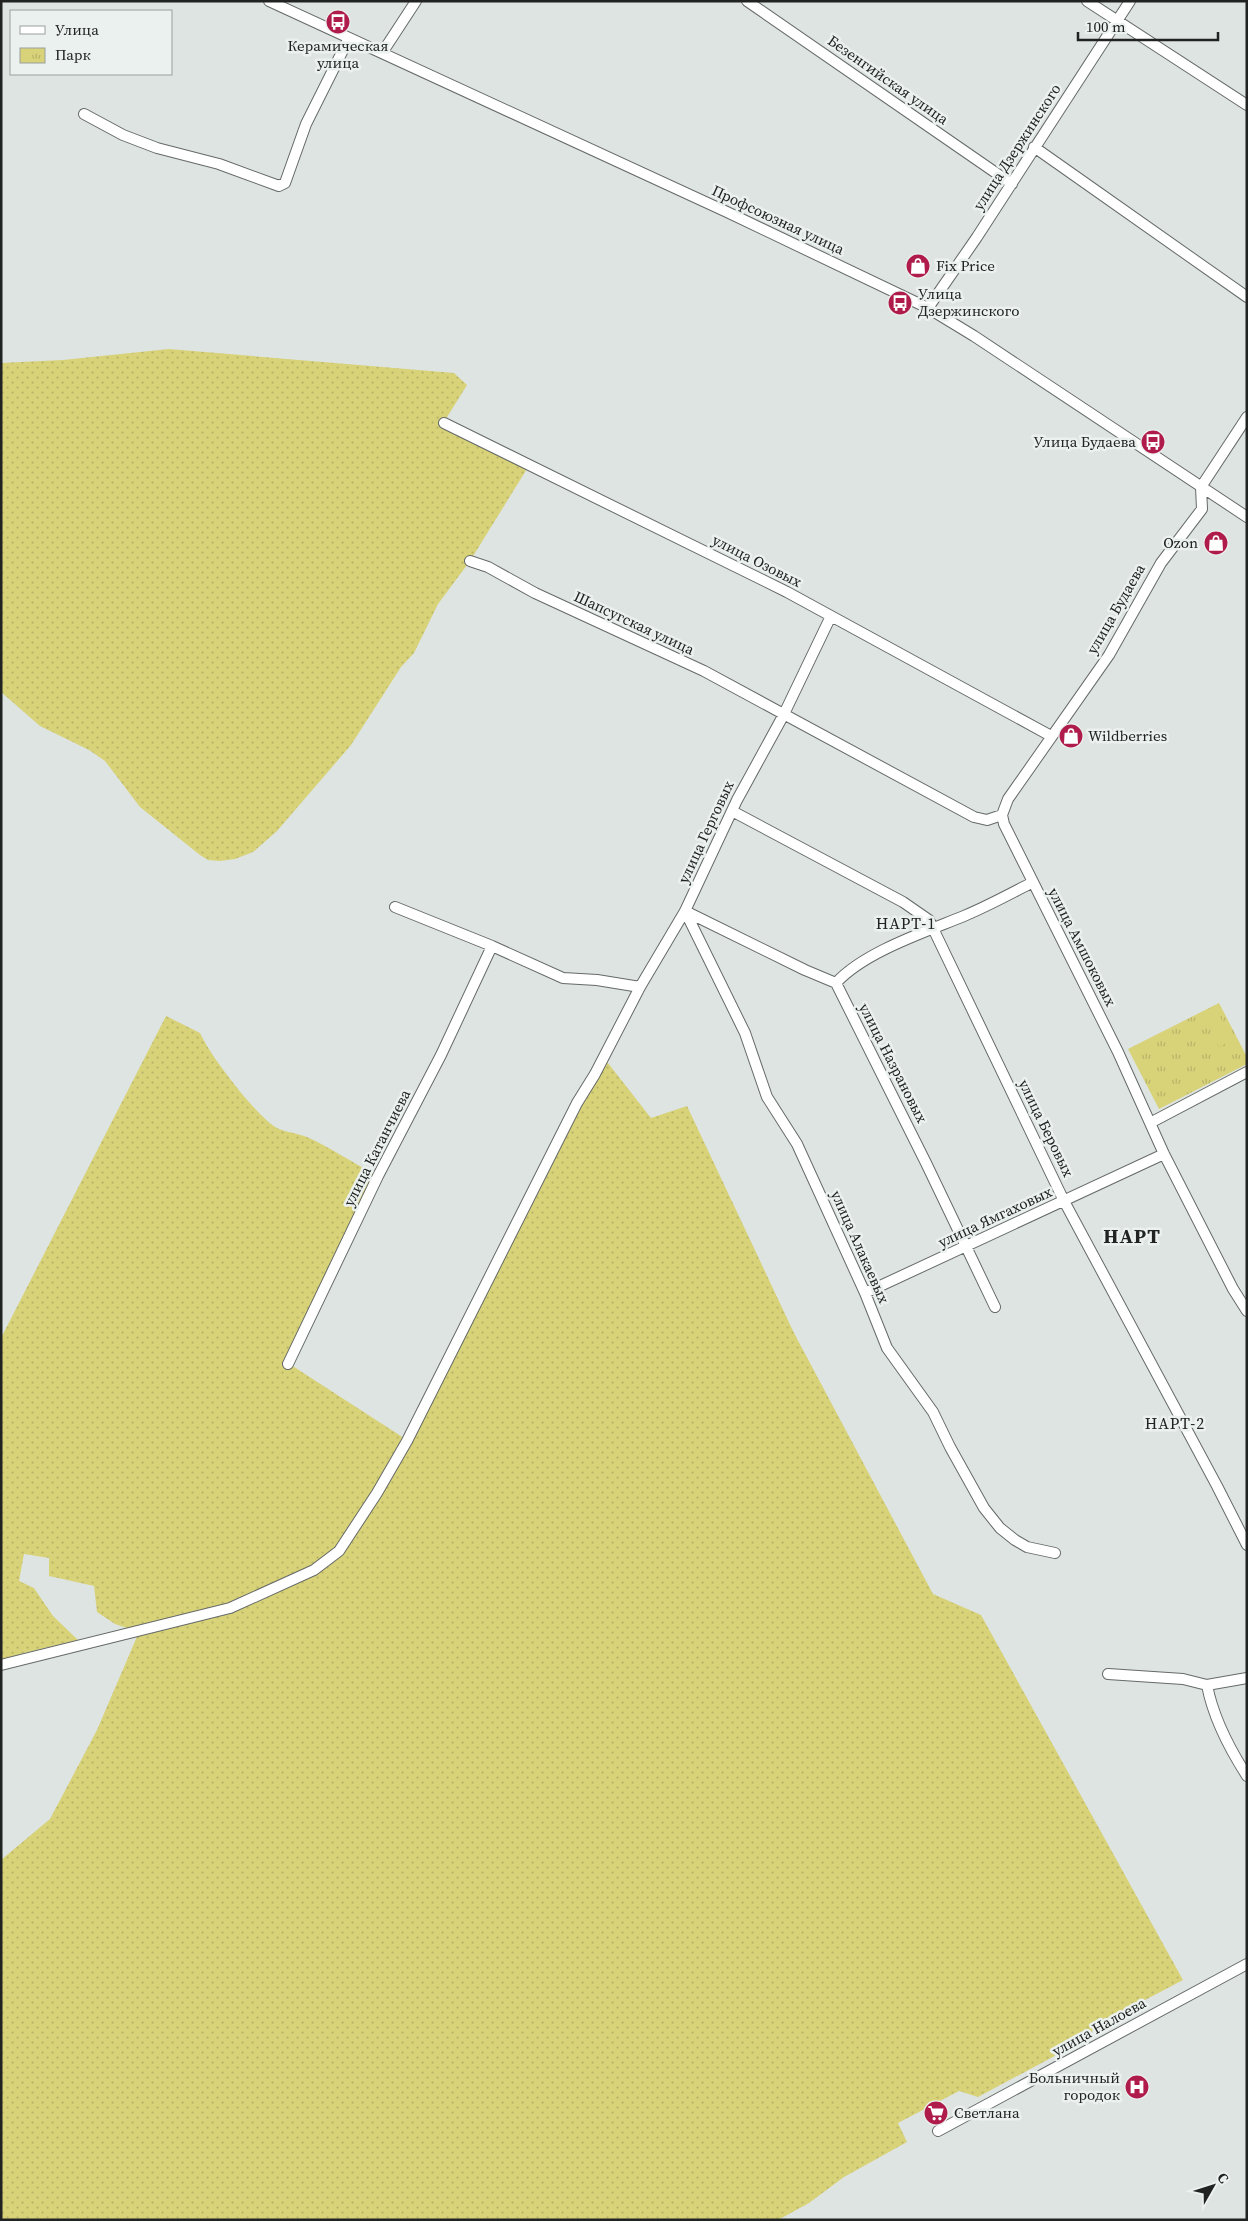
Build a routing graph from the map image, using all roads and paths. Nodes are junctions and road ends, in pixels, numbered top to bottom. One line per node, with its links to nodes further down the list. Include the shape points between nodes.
1 (269, 1): 7 (street, Профсоюзная улица)
2 (416, 1): 8 (street)
3 (747, 1): 12 (street, Безенгийская улица)
4 (1087, 1): 6 (street)
5 (1130, 1): 6 (street, улица Дзержинского)
6 (1116, 21): 9 (street); 11 (street, улица Дзержинского)
7 (349, 38): 8 (street, Профсоюзная улица); 10 (street, via 306,124 285,183 279,186 219,164 157,148 123,135)
8 (382, 54): 14 (street, Профсоюзная улица)
9 (1247, 105)
10 (84, 114)
11 (1034, 147): 12 (street, улица Дзержинского); 13 (street)
12 (1012, 184): 14 (street, улица Дзержинского)
13 (1247, 297)
14 (928, 308): 17 (street, Профсоюзная улица)
15 (1247, 417): 17 (street)
16 (444, 422): 20 (street, улица Озовых)
17 (1201, 487): 18 (street, Профсоюзная улица); 22 (street, улица Будаева, via 1202,509 1161,563 1109,654)
18 (1247, 517)
19 (470, 561): 21 (street, Шапсугская улица, via 704,672)
20 (831, 616): 21 (street, улица Герговых); 22 (street, улица Озовых)
21 (783, 716): 23 (street, улица Герговых); 24 (street, via 974,817 987,820)
22 (1051, 736): 24 (street, улица Будаева, via 1008,800)
23 (732, 811): 27 (street, улица Герговых); 28 (street, улица Беровых, via 903,902 923,915)
24 (1002, 815): 25 (street, улица Амшоковых)
25 (1033, 882): 28 (street); 33 (street, улица Амшоковых)
26 (395, 907): 29 (street)
27 (685, 911): 30 (street); 31 (street, улица Герговых); 37 (street, улица Алакаевых, via 745,1033 767,1097 797,1144)
28 (934, 928): 30 (street, via 858,965); 35 (street, улица Беровых)
29 (492, 946): 31 (street, via 564,978); 40 (street, улица Катанчиева)
30 (836, 983): 36 (street, улица Назрановых)
31 (640, 987): 43 (street, улица Герговых, via 577,1103 407,1441 339,1551 314,1570 230,1608)
32 (1247, 1072): 33 (street)
33 (1150, 1123): 34 (street, улица Амшоковых)
34 (1164, 1154): 35 (street, улица Ямгаховых); 39 (street, улица Амшоковых)
35 (1064, 1201): 36 (street, улица Ямгаховых); 41 (street, улица Беровых)
36 (966, 1247): 37 (street, улица Ямгаховых); 38 (street, улица Назрановых)
37 (866, 1293): 42 (street, улица Алакаевых, via 887,1348 933,1412 984,1508 1000,1528 1027,1548)
38 (995, 1307)
39 (1247, 1311)
40 (288, 1364)
41 (1247, 1545)
42 (1055, 1553)
43 (1, 1665)
44 (1108, 1674): 46 (street, via 1183,1679)
45 (1247, 1678): 46 (street)
46 (1206, 1685): 47 (street, via 1218,1721)
47 (1247, 1776)
48 (1247, 1964): 49 (street, улица Налоева)
49 (938, 2131)

